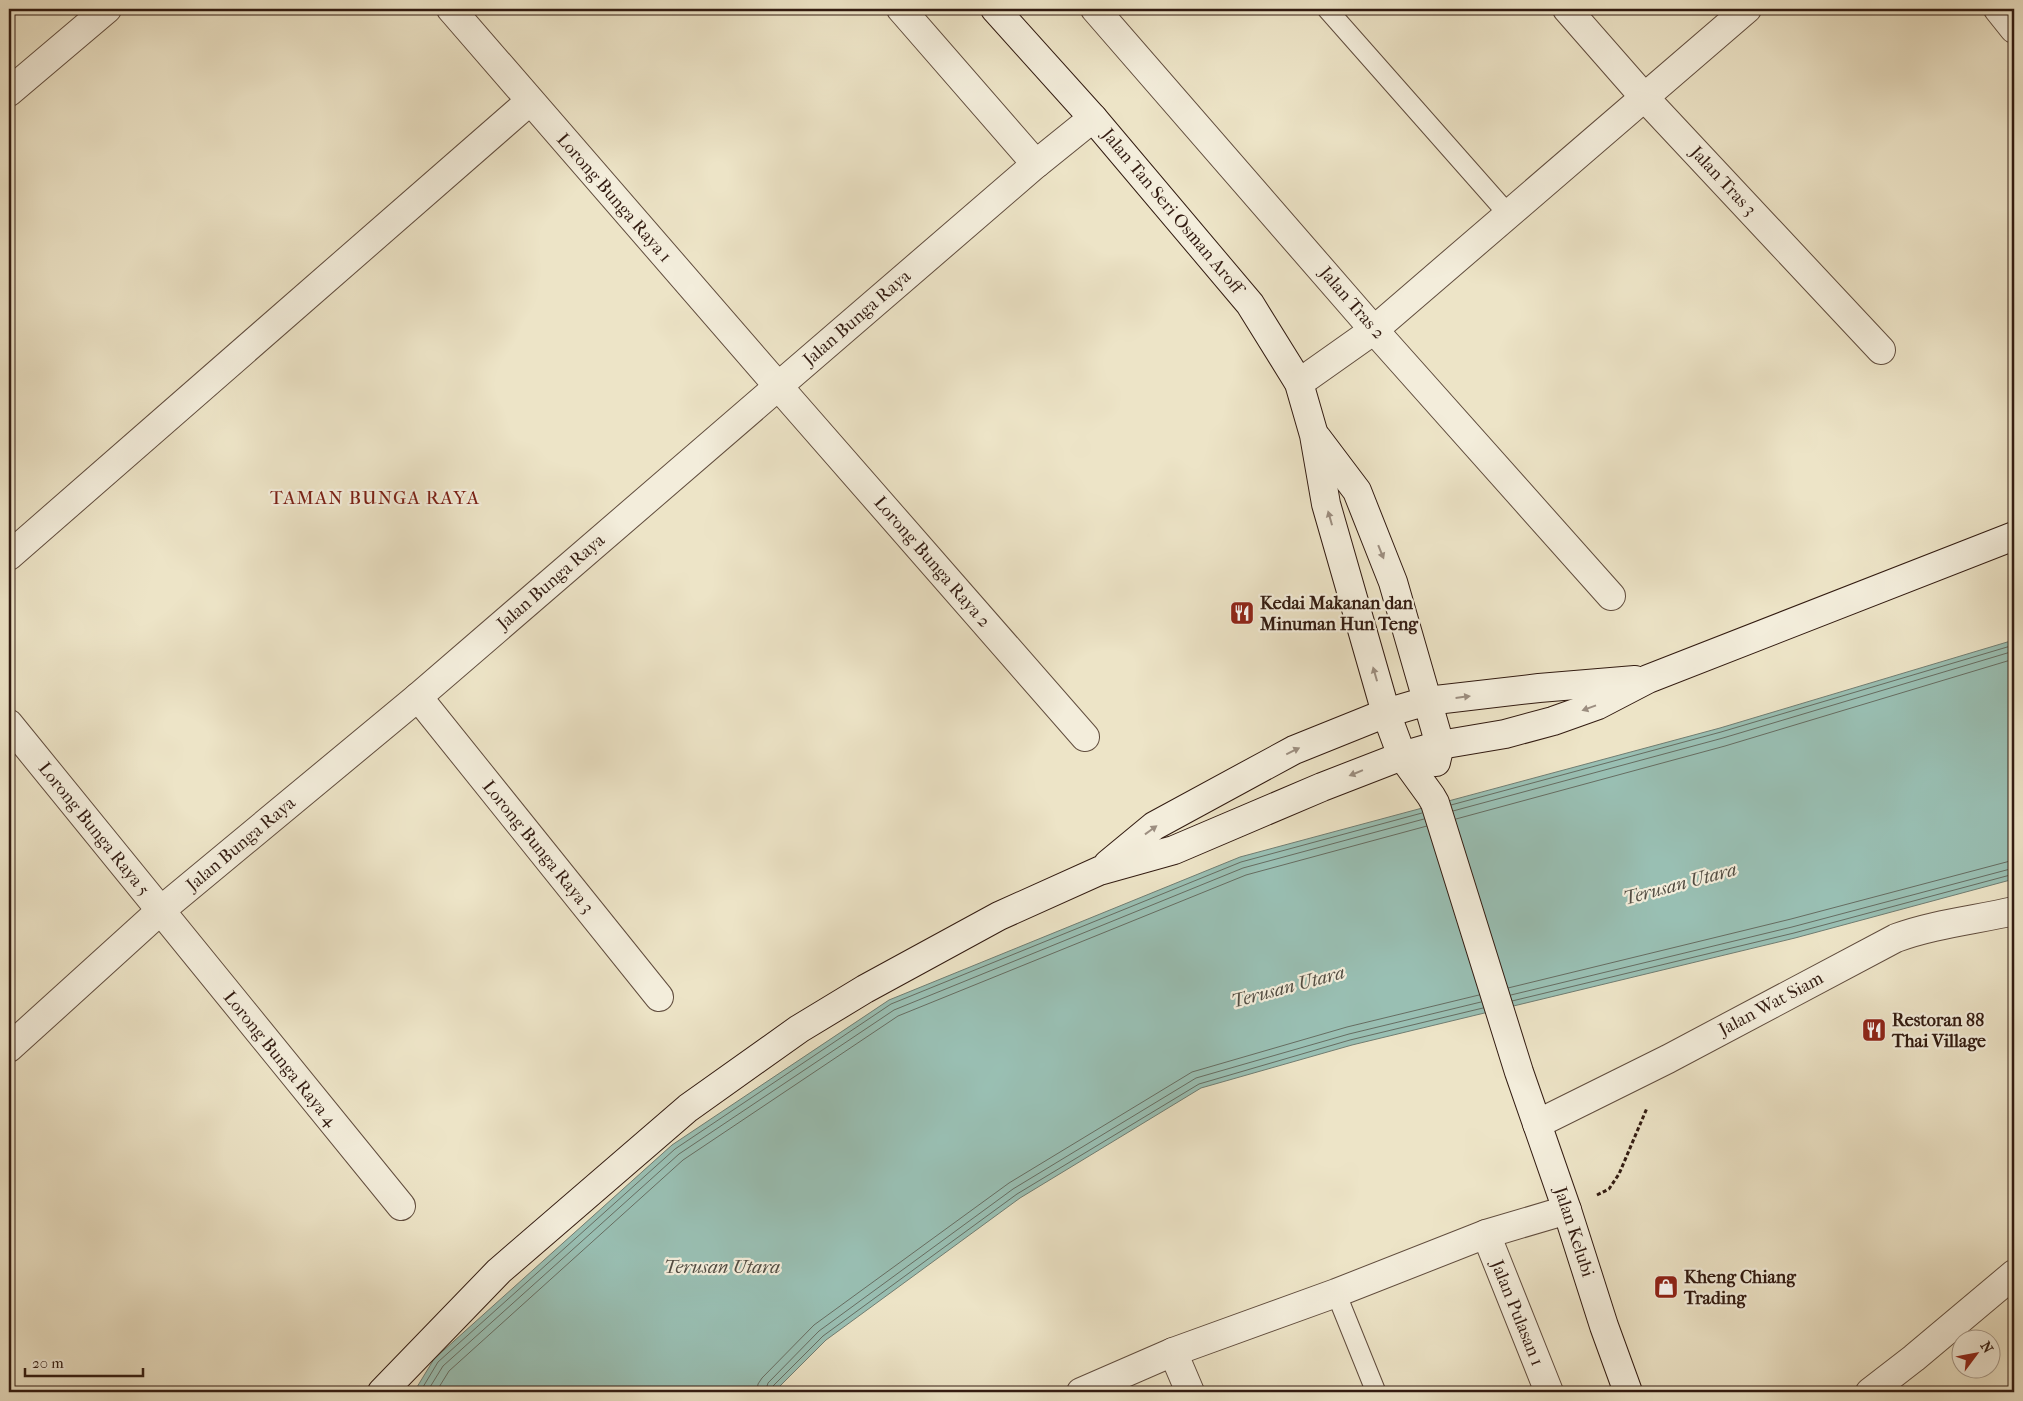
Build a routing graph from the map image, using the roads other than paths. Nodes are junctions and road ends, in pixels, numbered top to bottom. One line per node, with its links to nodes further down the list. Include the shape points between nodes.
1 (107, 9): 11 (street)
2 (451, 9): 13 (street, Lorong Bunga Raya 1)
3 (901, 9): 15 (street)
4 (995, 9): 14 (street, Jalan Tan Seri Osman Aroff)
5 (1095, 9): 17 (street, Jalan Tras 2)
6 (1327, 9): 16 (lane)
7 (1568, 9): 12 (street, Jalan Tras 3)
8 (1747, 9): 12 (street)
9 (1998, 9): 10 (street)
10 (2014, 29)
11 (9, 92)
12 (1646, 98): 16 (street); 18 (street, Jalan Tras 3)
13 (530, 102): 20 (street, Lorong Bunga Raya 1); 23 (street)
14 (1093, 118): 15 (street, Jalan Bunga Raya); 19 (street, Jalan Tan Seri Osman Aroff, via 1250,304)
15 (1036, 164): 20 (street, Jalan Bunga Raya)
16 (1508, 214): 17 (street)
17 (1374, 330): 19 (street); 24 (street, Jalan Tras 2)
18 (1881, 350)
19 (1299, 383): 21 (street, Jalan Tan Seri Osman Aroff)
20 (778, 386): 26 (street, Jalan Bunga Raya); 30 (street, Lorong Bunga Raya 2)
21 (1314, 435): 27 (street, Jalan Tan Seri Osman Aroff, one-way to 27, via 1357,491 1393,582); 28 (street, Jalan Tan Seri Osman Aroff, one-way to 21, via 1326,504)
22 (2014, 536): 25 (street)
23 (9, 556)
24 (1611, 596)
25 (1648, 679): 27 (street, one-way to 25); 31 (street, one-way to 31, via 1598,705 1553,721 1505,734)
26 (418, 697): 35 (street, Jalan Bunga Raya); 37 (street, Lorong Bunga Raya 3)
27 (1427, 701): 28 (street); 31 (street, Jalan Tan Seri Osman Aroff)
28 (1386, 712): 32 (street, Jalan Tan Seri Osman Aroff); 34 (street, one-way to 28, via 1154,826 1294,750)
29 (9, 724): 35 (street, Lorong Bunga Raya 5)
30 (1085, 737)
31 (1440, 745): 32 (street); 33 (street, via 1434,768)
32 (1402, 756): 33 (street, Jalan Tan Seri Osman Aroff); 34 (street, one-way to 34, via 1174,850)
33 (1433, 800): 39 (street, Jalan Kelubi)
34 (1099, 871): 46 (street, via 999,916 865,989 799,1029 688,1108 499,1271)
35 (160, 911): 38 (street, Jalan Bunga Raya); 40 (street, Lorong Bunga Raya 4)
36 (2014, 911): 39 (street, Jalan Wat Siam, via 1920,929 1896,938 1668,1059)
37 (659, 997)
38 (9, 1048)
39 (1537, 1124): 41 (street, Jalan Kelubi)
40 (401, 1206)
41 (1567, 1210): 42 (street); 51 (street, Jalan Kelubi)
42 (1486, 1234): 44 (street); 50 (street, Jalan Pulasan 1)
43 (2014, 1274): 52 (street)
44 (1336, 1293): 45 (street); 49 (lane)
45 (1173, 1352): 47 (street); 48 (street)
46 (382, 1392)
47 (1081, 1392)
48 (1190, 1392)
49 (1376, 1392)
50 (1549, 1392)
51 (1628, 1392)
52 (1870, 1392)

